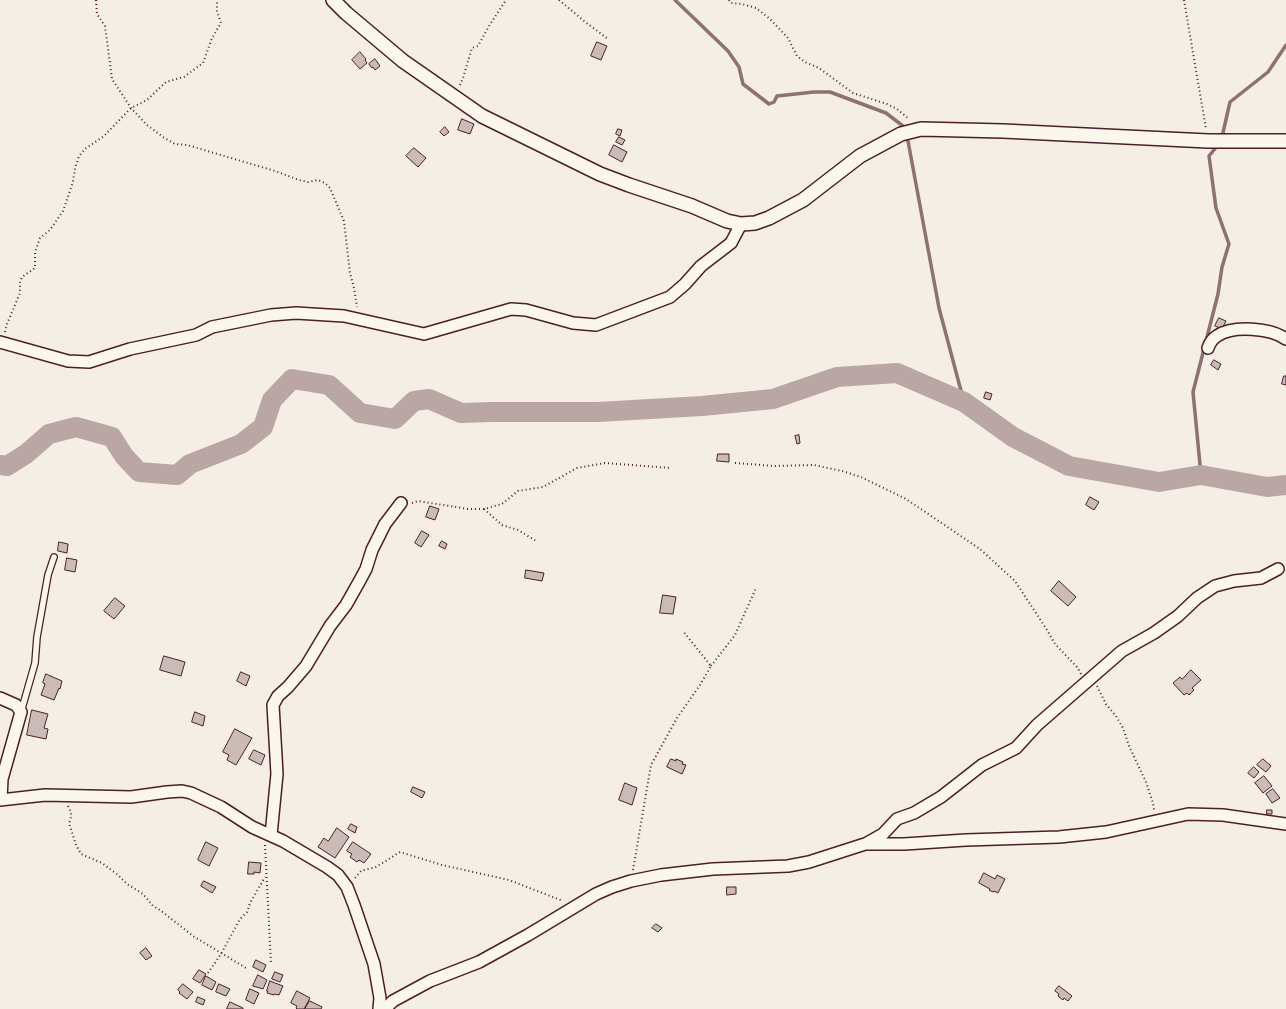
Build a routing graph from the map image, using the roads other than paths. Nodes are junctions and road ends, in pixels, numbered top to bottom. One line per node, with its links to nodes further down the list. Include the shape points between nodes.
1 (333, 0): 3 (street, via 403,61 482,116 600,174)
2 (1286, 141): 3 (street, via 1208,142 921,129 901,134 860,156 803,200 787,209 755,223)
3 (741, 224): 5 (street, via 731,243 701,266 670,297 596,324 573,323 526,310 511,309 424,334 344,316 296,313 271,315 212,327 196,335 89,362 68,361)
4 (1286, 339): 6 (street, via 1269,331 1230,330 1218,334)
5 (2, 342)
6 (1208, 348)
7 (401, 503): 14 (street, via 385,524 366,569 346,605 306,666 273,705 277,774)
8 (54, 557): 11 (lane, via 48,575 37,637 36,663)
9 (1278, 569): 15 (street, via 1261,578 1216,586 1197,598 1154,633 1122,651 1037,725 1016,748 982,766 914,814 897,819 883,834)
10 (0, 698): 11 (street, via 16,705)
11 (21, 712): 12 (street, via 2,779)
12 (0, 800): 14 (street, via 45,795 131,797 182,791 221,807)
13 (1286, 824): 15 (street, via 1223,815 1188,814 1106,832 1059,837)
14 (267, 834): 16 (street, via 327,867 338,875 347,887 374,964 380,998)
15 (865, 844): 17 (street, via 788,866 712,869 660,875 612,887 479,962 430,981 393,1001)
16 (379, 1009)
17 (385, 1009)

